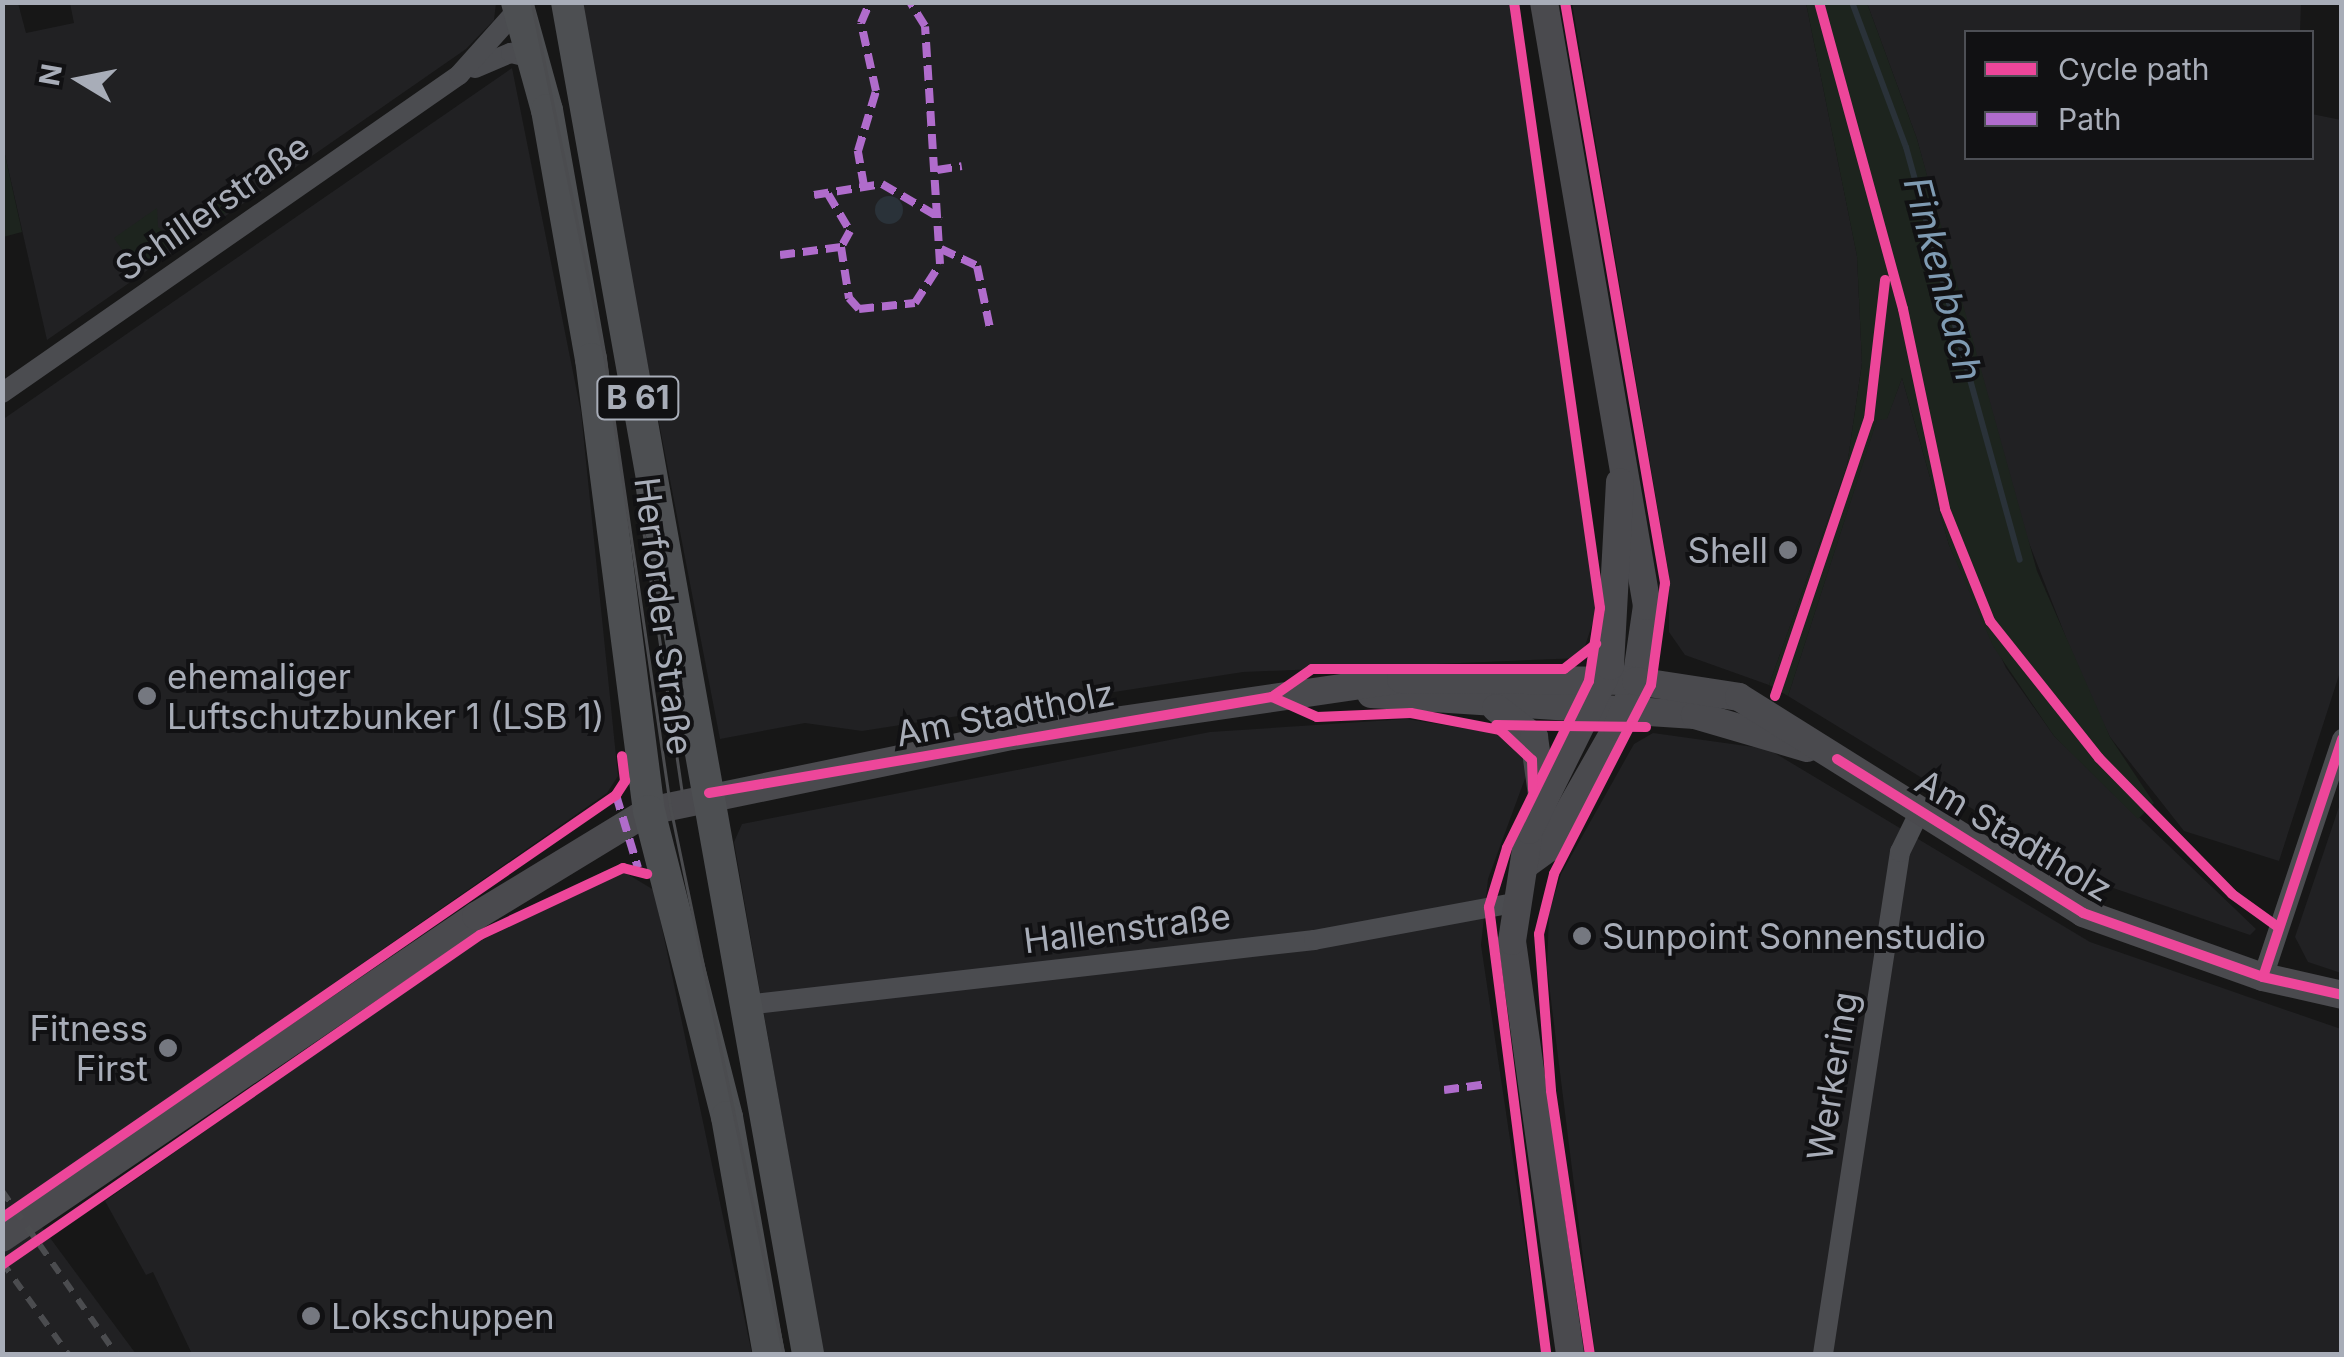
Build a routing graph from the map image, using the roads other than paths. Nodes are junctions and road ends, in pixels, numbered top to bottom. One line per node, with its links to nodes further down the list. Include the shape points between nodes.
1 (566, 2): 16 (main road, Herforder Straße / B 61)
2 (1544, 2): 7 (street)
3 (518, 5): 4 (main road, Herforder Straße / B 61); 5 (street, Schillerstraße)
4 (533, 58): 5 (street, Schillerstraße, via 511,53); 17 (main road, Herforder Straße / B 61, via 592,359)
5 (459, 75): 6 (street, Schillerstraße)
6 (2, 392)
7 (1620, 481): 8 (street); 9 (street, via 1638,521 1646,585)
8 (1606, 681): 9 (street, Am Stadtholz); 10 (street, Am Stadtholz, via 1401,680); 12 (street)
9 (1636, 681): 13 (street); 15 (street, Am Stadtholz, via 1739,697)
10 (1348, 690): 11 (street, Am Stadtholz); 16 (street, Am Stadtholz, via 1140,716)
11 (1496, 708): 12 (street, Am Stadtholz); 19 (street, via 1534,737 1544,757)
12 (1592, 711): 13 (street, Am Stadtholz); 19 (street)
13 (1624, 712): 15 (street, Am Stadtholz, via 1722,719); 20 (street, via 1548,848)
14 (2342, 739): 22 (street)
15 (1837, 759): 18 (street, Am Stadtholz)
16 (709, 793): 17 (street, Am Stadtholz); 24 (main road, Herforder Straße / B 61)
17 (649, 811): 26 (street, Am Stadtholz, via 476,916); 27 (main road, Herforder Straße / B 61, via 727,1117)
18 (1919, 812): 22 (street, Am Stadtholz, via 2083,913); 30 (street, Werkering, via 1900,852)
19 (1538, 813): 20 (street)
20 (1525, 865): 21 (street)
21 (1514, 903): 24 (street, Hallenstraße, via 1314,940); 29 (street, via 1523,1032)
22 (2263, 977): 23 (street, Am Stadtholz); 25 (street, Am Stadtholz)
23 (2342, 994)
24 (746, 1005): 28 (main road, Herforder Straße / B 61)
25 (2342, 1014)
26 (2, 1238)
27 (769, 1354)
28 (808, 1354)
29 (1570, 1354)
30 (1823, 1354)

